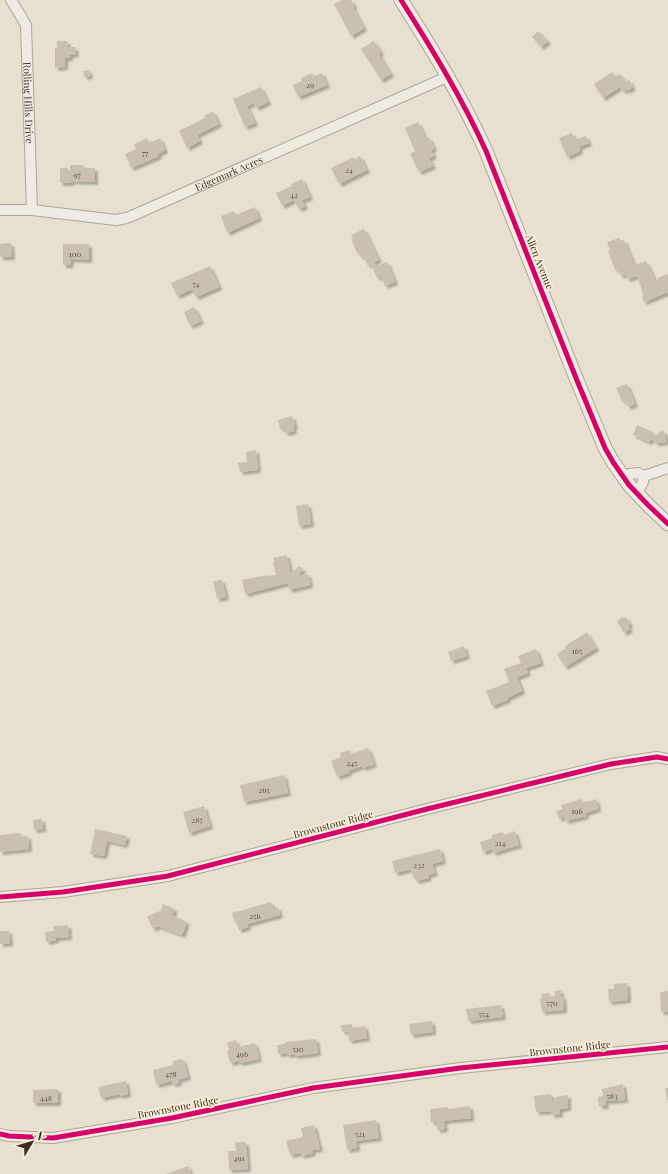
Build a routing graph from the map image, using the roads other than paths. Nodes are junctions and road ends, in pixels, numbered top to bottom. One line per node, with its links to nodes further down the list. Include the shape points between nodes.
1 (11, 0): 5 (street, Rolling Hills Drive, via 26,25)
2 (401, 0): 3 (street, Allen Avenue)
3 (447, 77): 5 (street, Edgemark Acres, via 127,218 116,220); 7 (street, Allen Avenue, via 486,151 596,429)
4 (0, 210): 5 (street, Edgemark Acres)
5 (32, 210)
6 (668, 468): 8 (street)
7 (622, 475): 8 (street, via 638,473); 9 (street, Allen Avenue)
8 (644, 476): 9 (street)
9 (637, 494): 10 (street, Allen Avenue)
10 (668, 524)
11 (668, 759): 12 (street, Brownstone Ridge, via 657,757 611,764 168,876 64,892)
12 (0, 897)
13 (668, 1047): 14 (street, Brownstone Ridge, via 460,1068 313,1088 172,1118 53,1138)
14 (0, 1134)

